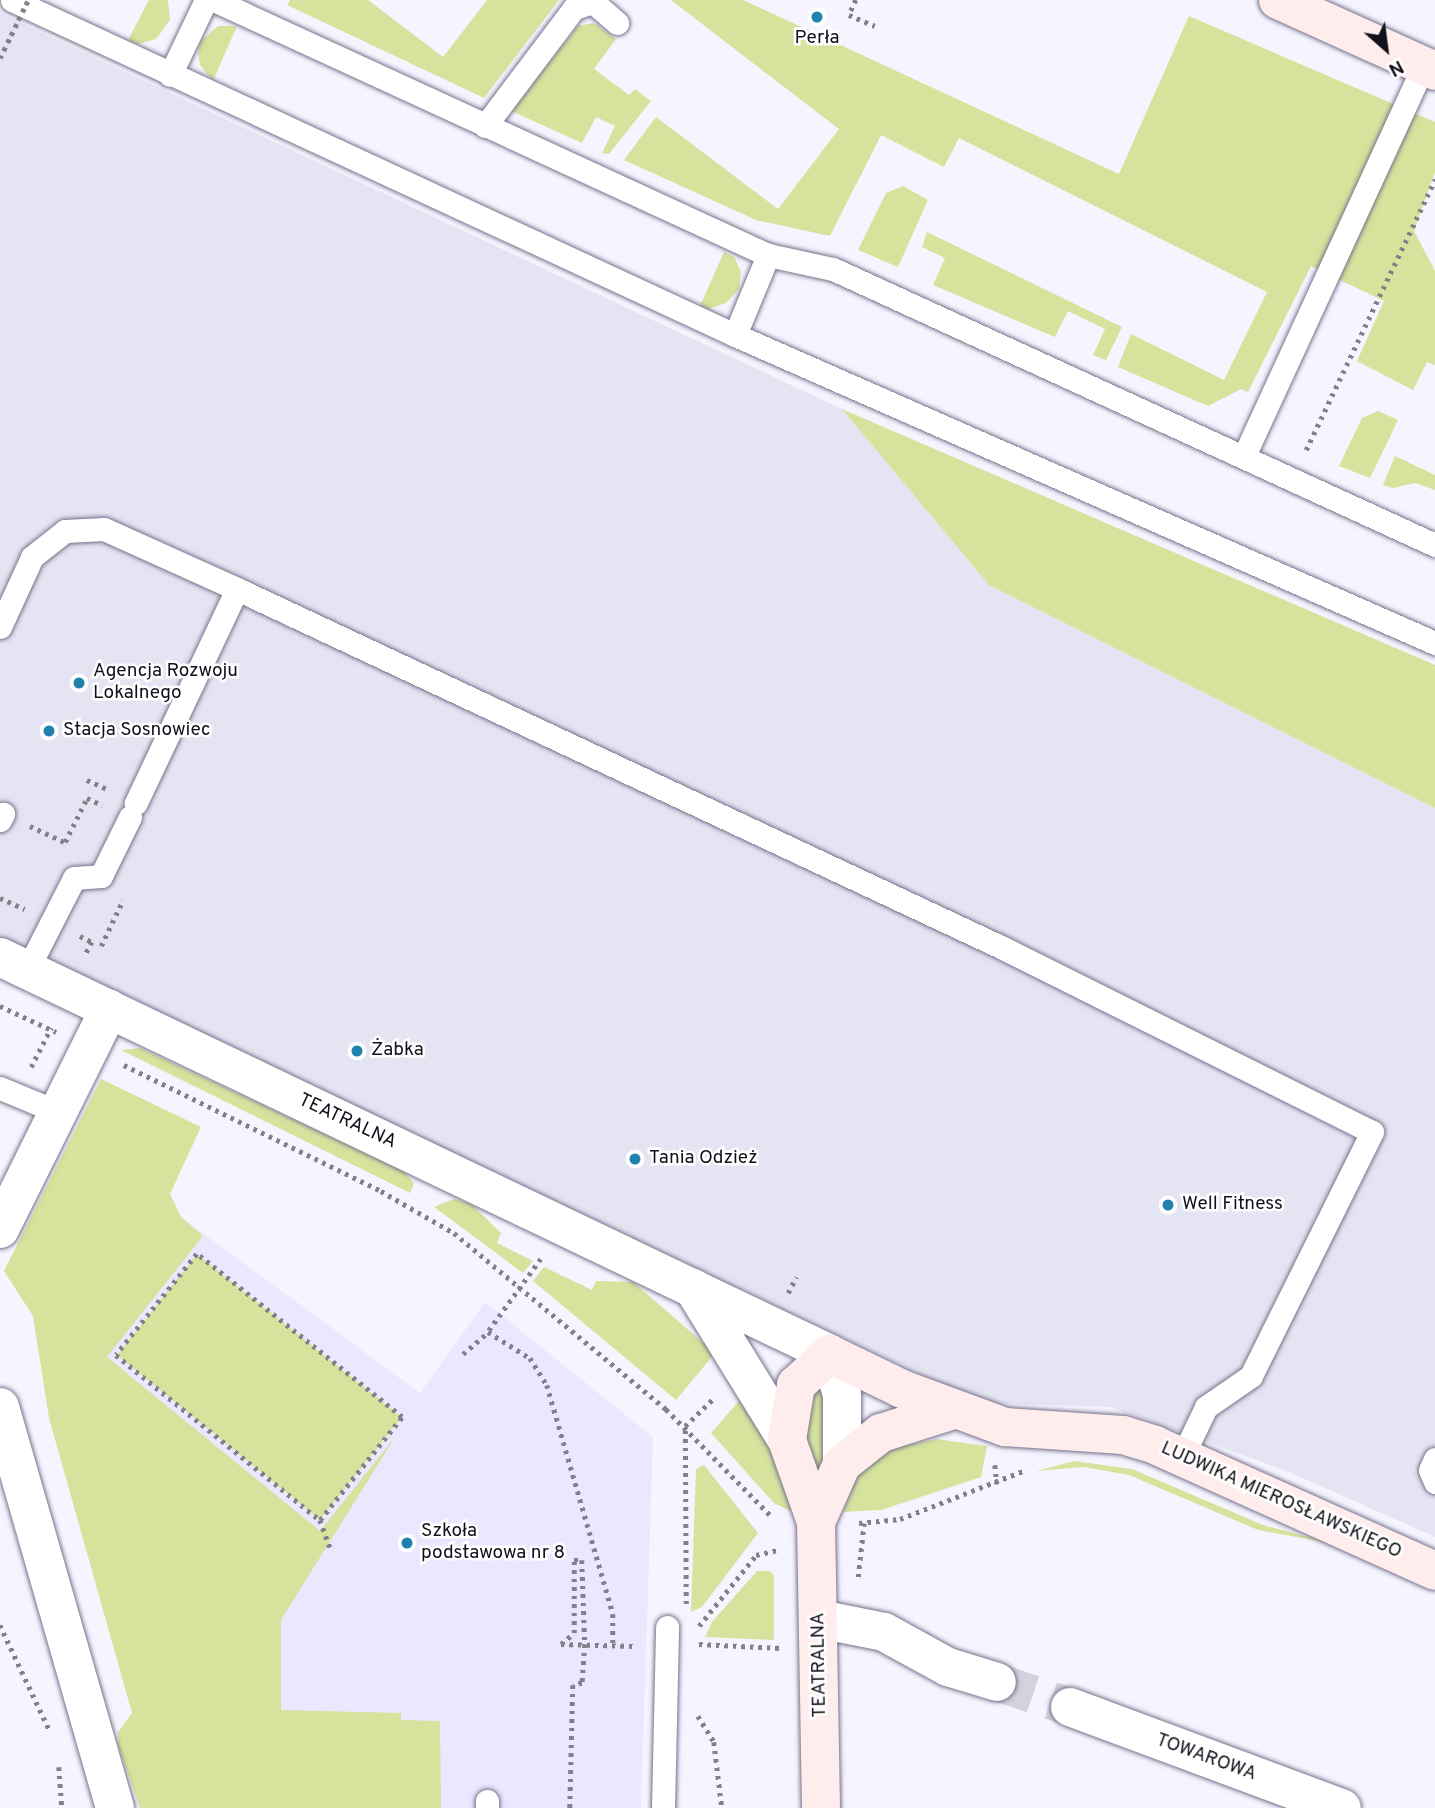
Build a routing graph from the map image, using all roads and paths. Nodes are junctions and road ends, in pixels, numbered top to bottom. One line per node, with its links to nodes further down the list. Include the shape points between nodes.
1 (12, 0): 11 (lane)
2 (28, 0): 9 (path, bridge)
3 (205, 0): 11 (lane)
4 (214, 0): 12 (lane)
5 (856, 0): 8 (path, via 849,15)
6 (1278, 0): 10 (street)
7 (617, 23): 12 (lane, via 593,2 574,8)
8 (875, 26)
9 (0, 58)
10 (1429, 68): 16 (lane)
11 (170, 75): 15 (lane)
12 (485, 126): 14 (lane)
13 (1435, 179): 17 (path)
14 (768, 255): 15 (lane); 16 (lane, via 832,270)
15 (735, 335): 21 (lane)
16 (1244, 456): 17 (lane)
17 (1293, 478): 18 (lane)
18 (1435, 545)
19 (237, 589): 20 (lane, via 104,529 65,531 33,557); 23 (lane, via 101,876 74,878); 41 (lane, via 990,942 1372,1132 1251,1376 1206,1407)
20 (0, 627)
21 (1435, 643)
22 (92, 942): 24 (path)
23 (13, 963): 24 (street, TEATRALNA)
24 (68, 990): 26 (street, TEATRALNA); 27 (path)
25 (0, 1006): 27 (path)
26 (109, 1009): 28 (street); 34 (street, TEATRALNA)
27 (50, 1029): 28 (path); 29 (path)
28 (92, 1049): 30 (street); 33 (path, via 428,1217)
29 (9, 1091): 30 (lane)
30 (60, 1113): 31 (street)
31 (0, 1229)
32 (541, 1259): 33 (path)
33 (519, 1287): 35 (path); 46 (path, via 685,1426)
34 (694, 1288): 37 (street, LUDWIKA MIEROSŁAWSKIEGO); 40 (street)
35 (488, 1332): 36 (path); 57 (path, via 530,1358 547,1385 613,1614 613,1645)
36 (463, 1354)
37 (830, 1354): 39 (street, LUDWIKA MIEROSŁAWSKIEGO); 40 (street, via 796,1385); 43 (street, via 842,1395)
38 (0, 1407): 64 (street)
39 (953, 1410): 41 (street, LUDWIKA MIEROSŁAWSKIEGO, via 1005,1427 1123,1436); 43 (street, via 881,1433)
40 (787, 1440): 48 (street)
41 (1182, 1455): 52 (street, LUDWIKA MIEROSŁAWSKIEGO)
42 (1435, 1459): 44 (lane, via 1430,1470)
43 (842, 1464): 48 (street)
44 (1435, 1482)
45 (997, 1484): 49 (path, via 900,1519)
46 (774, 1517)
47 (320, 1520): 47 (path, via 117,1355 197,1254 402,1417); 50 (path)
48 (816, 1522): 53 (street, TEATRALNA)
49 (864, 1523)
50 (331, 1550)
51 (778, 1550): 56 (path, via 756,1555)
52 (1433, 1565)
53 (819, 1619): 58 (street, via 874,1629 948,1667); 68 (street, TEATRALNA)
54 (0, 1625): 61 (path)
55 (667, 1626): 66 (lane)
56 (693, 1633)
57 (585, 1644): 57 (path, via 561,1644 574,1633 574,1560 582,1560); 65 (path, via 582,1683 573,1685)
58 (997, 1682)
59 (1070, 1707): 69 (street, TOWAROWA)
60 (693, 1709): 67 (path, via 714,1742)
61 (53, 1738)
62 (59, 1762): 63 (path)
63 (62, 1808)
64 (115, 1808)
65 (570, 1808)
66 (663, 1808)
67 (722, 1808)
68 (821, 1808)
69 (1342, 1808)

